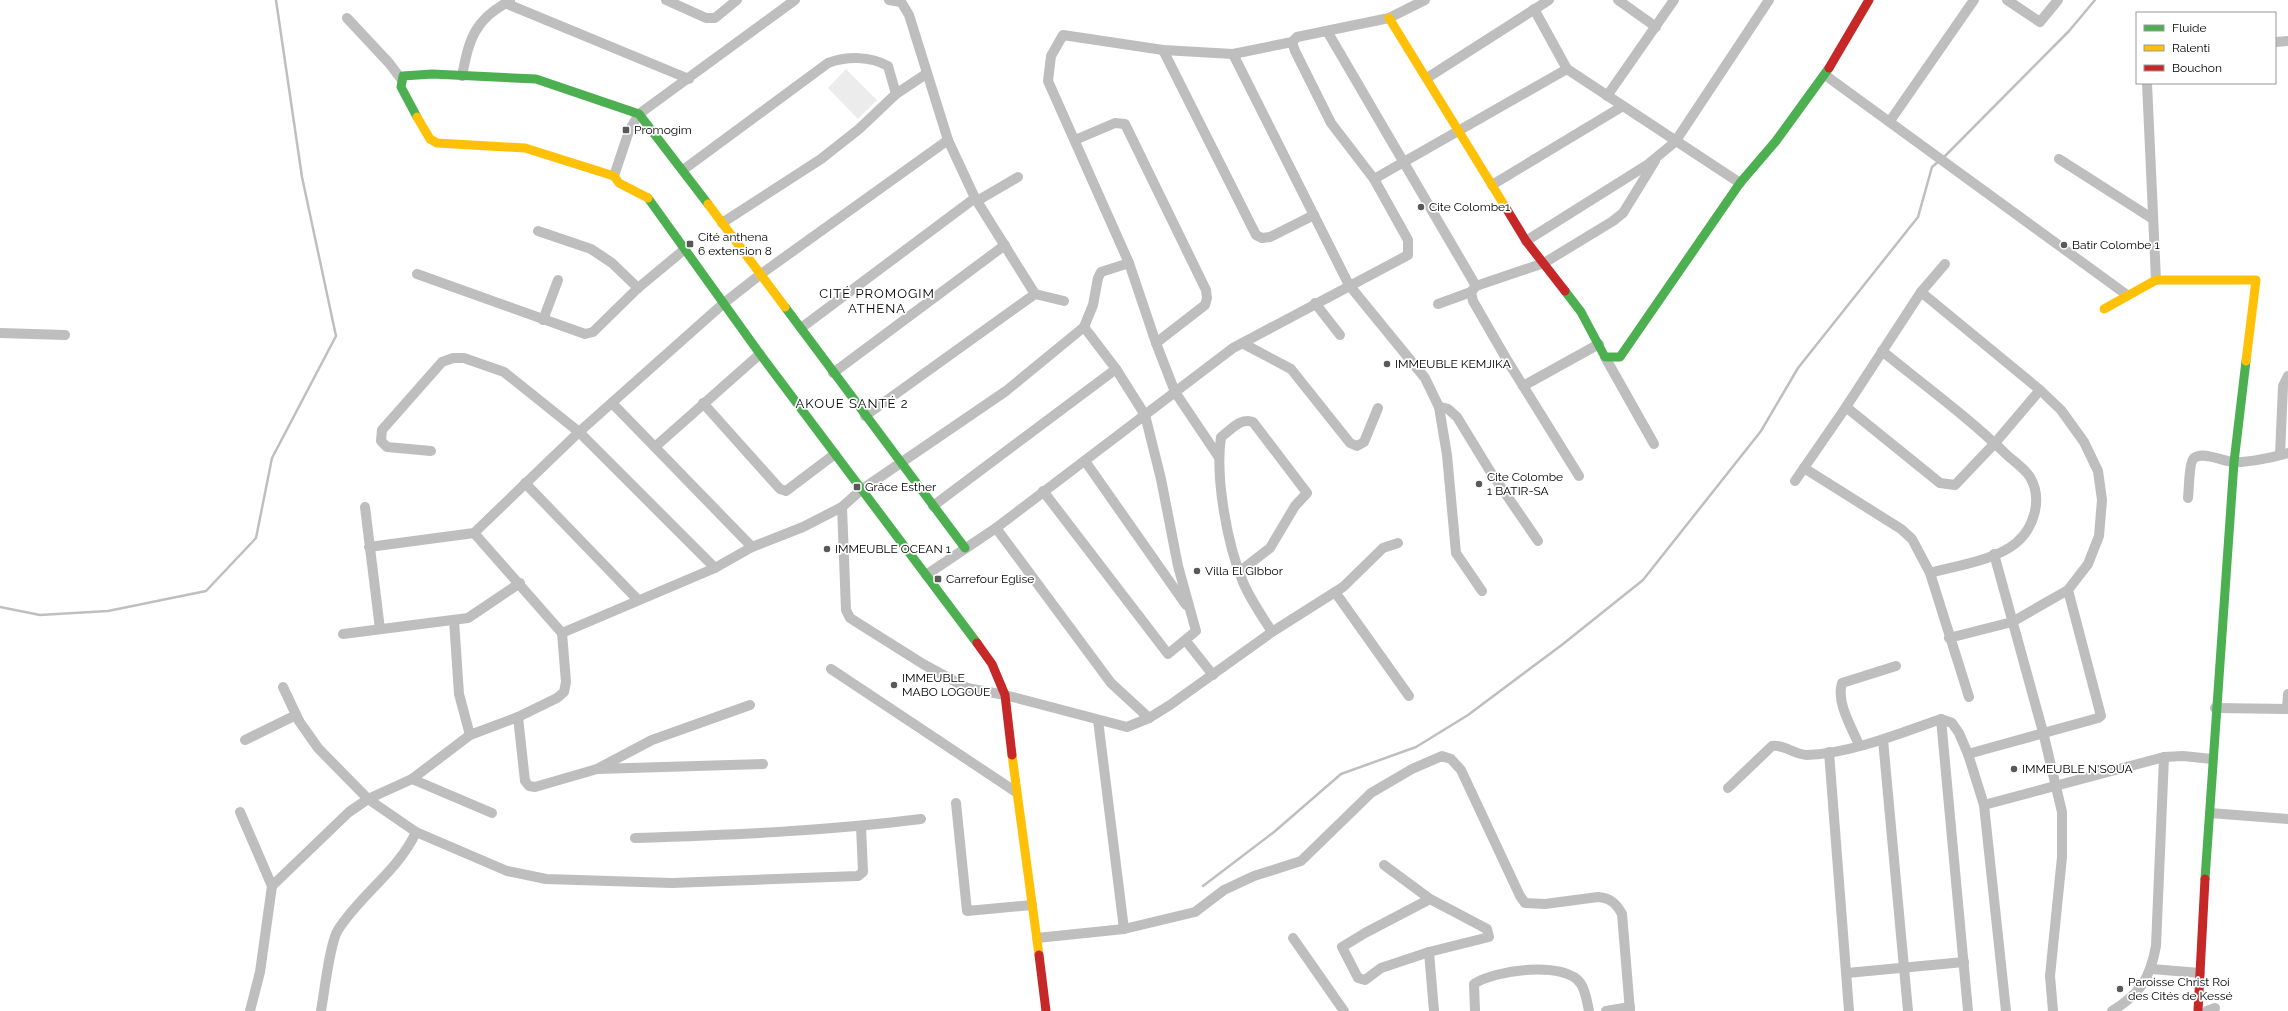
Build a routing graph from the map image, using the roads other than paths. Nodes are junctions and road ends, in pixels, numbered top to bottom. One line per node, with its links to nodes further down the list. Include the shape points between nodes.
1 (666, 0): 2 (street, via 706,18 715,18)
2 (737, 0)
3 (795, 0): 31 (street)
4 (889, 0): 14 (street)
5 (1425, 0): 18 (street)
6 (1549, 0): 16 (street)
7 (1618, 0): 19 (street)
8 (1674, 0): 19 (street)
9 (1769, 0): 42 (street)
10 (1868, 0): 28 (street)
11 (1974, 0): 38 (street)
12 (2007, 0): 13 (street, via 2040,22)
13 (2058, 0)
14 (901, 1): 27 (street, via 909,15)
15 (508, 2): 29 (street, via 479,24 472,34 468,42); 31 (street)
16 (1534, 9): 26 (street); 30 (street)
17 (347, 18): 32 (street)
18 (1389, 18): 20 (street); 30 (street)
19 (1656, 27): 35 (street)
20 (1327, 31): 22 (street, via 1297,37); 45 (street)
21 (2288, 41): 23 (street)
22 (1292, 42): 25 (street); 49 (street, via 1294,51 1331,123)
23 (2276, 42)
24 (1162, 50): 25 (street); 41 (street, via 1063,35 1051,56 1048,81); 53 (street, via 1256,235 1262,238 1270,237)
25 (1233, 54): 53 (street)
26 (1567, 69): 35 (street); 39 (street)
27 (926, 74): 34 (street); 40 (street)
28 (1825, 75): 38 (street); 50 (street, via 1776,141)
29 (462, 76): 32 (street, via 432,74 403,76); 37 (street, via 536,79)
30 (1427, 78): 39 (street)
31 (689, 79): 37 (street)
32 (402, 80): 47 (street, via 402,87 430,138 437,142 525,148)
33 (2146, 84): 54 (street)
34 (896, 94): 46 (street, via 888,66 877,60 842,58 828,62); 55 (street, via 859,129 821,159)
35 (1607, 96): 36 (street)
36 (1623, 106): 42 (street); 51 (street)
37 (639, 114): 46 (street); 47 (street, via 629,131)
38 (1890, 121): 72 (street)
39 (1459, 130): 45 (street); 51 (street)
40 (948, 140): 52 (street); 64 (street)
41 (1075, 140): 60 (street); 84 (street, via 1115,123 1125,124 1206,290 1205,305)
42 (1675, 142): 43 (street); 50 (street)
43 (1658, 156): 57 (street); 61 (street, via 1623,213)
44 (2059, 159): 54 (street)
45 (1404, 162): 49 (street); 69 (street)
46 (683, 170): 55 (street)
47 (614, 176): 59 (street, via 619,183 650,199)
48 (1018, 177): 52 (street)
49 (1374, 179): 67 (street, via 1408,240 1408,255)
50 (1740, 183): 89 (street, via 1620,357)
51 (1492, 185): 57 (street)
52 (976, 199): 58 (street); 80 (street)
53 (1314, 215): 67 (street)
54 (2153, 219): 66 (street)
55 (722, 222): 64 (street)
56 (538, 231): 68 (street, via 591,249 612,263)
57 (1526, 241): 61 (street)
58 (1004, 245): 71 (street); 91 (street)
59 (685, 248): 68 (street); 74 (street)
60 (1129, 263): 79 (street, via 1101,272 1093,305); 84 (street)
61 (1544, 263): 69 (street); 86 (street, via 1581,312)
62 (1945, 264): 70 (street)
63 (417, 274): 78 (street)
64 (761, 274): 74 (street); 80 (street)
65 (558, 280): 78 (street)
66 (2156, 280): 72 (street); 112 (street, via 2256,280)
67 (1349, 285): 75 (street); 98 (street, via 1425,378)
68 (638, 288): 78 (street, via 593,332 577,333)
69 (1474, 289): 76 (street); 93 (street, via 1473,301)
70 (1921, 292): 87 (street); 94 (street)
71 (1035, 294): 73 (street); 102 (street)
72 (2127, 295): 77 (street)
73 (1064, 301)
74 (724, 303): 88 (street); 96 (street)
75 (1315, 303): 83 (street); 85 (street)
76 (1438, 304)
77 (2104, 309)
78 (543, 320)
79 (1084, 327): 90 (street); 113 (street, via 1006,391)
80 (801, 328): 91 (street)
81 (0, 333): 82 (street)
82 (66, 335)
83 (1340, 335)
84 (1156, 343): 95 (street)
85 (1242, 343): 95 (street); 100 (street, via 1291,369 1350,443 1357,446 1364,442)
86 (1599, 344): 89 (street); 93 (street)
87 (1882, 351): 99 (street); 104 (street)
88 (760, 354): 97 (street); 108 (street)
89 (1606, 356): 105 (street)
90 (1116, 369): 101 (street); 121 (street)
91 (833, 374): 102 (street)
92 (2288, 376): 109 (street, via 2284,386)
93 (1523, 386): 115 (street)
94 (2040, 390): 104 (street); 137 (street, via 2061,410 2084,442 2098,471 2102,500 2099,536 2088,564)
95 (1175, 392): 101 (street); 110 (street)
96 (612, 402): 103 (street); 106 (street)
97 (703, 403): 106 (street); 108 (street, via 780,489 786,491)
98 (1439, 407): 126 (street, via 1448,409 1457,417); 138 (street, via 1447,455 1456,553)
99 (1846, 407): 104 (street, via 1940,483 1955,485); 114 (street)
100 (1378, 408)
101 (1145, 415): 111 (street); 141 (street, via 1178,566)
102 (865, 416): 113 (street)
103 (579, 432): 107 (street, via 504,372 464,358 453,358 442,362 382,430 381,441 387,447); 117 (street); 132 (street)
104 (1995, 443): 131 (street, via 2030,477 2036,495 2035,514 2028,530 2016,543)
105 (1654, 444)
106 (656, 446): 129 (street)
107 (431, 452)
108 (835, 454): 118 (street)
109 (2284, 454): 112 (street)
110 (1218, 456): 133 (street, via 1226,519); 133 (street, via 1221,437 1243,420 1254,422 1307,493 1295,506 1270,548)
111 (1085, 461): 119 (street); 141 (street)
112 (2234, 462): 120 (street, via 2204,456 2195,457 2190,467); 159 (street)
113 (901, 464): 118 (street); 121 (street)
114 (1804, 468): 116 (street); 134 (street, via 1901,529 1912,539)
115 (1579, 476)
116 (1795, 481)
117 (524, 483): 125 (street); 140 (street)
118 (862, 490): 122 (street); 135 (street)
119 (1043, 491): 124 (street); 149 (street, via 1168,654)
120 (2188, 498)
121 (933, 506): 130 (street)
122 (842, 507): 129 (street, via 803,527); 155 (street, via 846,610 850,618 967,688)
123 (365, 508): 128 (street)
124 (996, 528): 130 (street); 163 (street, via 1111,683)
125 (474, 533): 128 (street); 136 (street)
126 (1538, 541)
127 (1398, 543): 139 (street, via 1383,548 1343,588)
128 (369, 547): 144 (street)
129 (752, 547): 132 (street)
130 (965, 548): 135 (street)
131 (1994, 554): 134 (street); 143 (street)
132 (715, 568): 140 (street)
133 (1239, 572): 145 (street)
134 (1930, 573): 148 (street)
135 (926, 575): 155 (street, via 992,664)
136 (520, 583): 142 (street, via 468,618); 146 (street)
137 (2068, 590): 143 (street); 166 (street, via 2101,716)
138 (1482, 591)
139 (1335, 592): 145 (street); 156 (street)
140 (638, 600): 146 (street)
141 (1192, 612): 149 (street, via 1196,631)
142 (454, 620): 144 (street); 167 (street, via 459,694)
143 (2012, 622): 148 (street); 166 (street)
144 (380, 629): 147 (street)
145 (1272, 632): 152 (street)
146 (562, 633): 162 (street, via 566,682 564,692)
147 (343, 634)
148 (1949, 638): 157 (street)
149 (1186, 641): 152 (street)
150 (1896, 666): 170 (street, via 1842,683 1841,702)
151 (831, 669): 180 (street)
152 (1213, 675): 163 (street)
153 (283, 687): 161 (street)
154 (2288, 694): 160 (street)
155 (1005, 695): 165 (street); 180 (street)
156 (1409, 696)
157 (1968, 697)
158 (750, 705): 176 (street, via 652,740)
159 (2216, 708): 160 (street); 174 (street)
160 (2288, 709)
161 (296, 715): 168 (street); 181 (street, via 318,748)
162 (518, 717): 167 (street); 176 (street, via 525,781 529,786 535,787)
163 (1149, 718): 165 (street, via 1127,727)
164 (1941, 719): 169 (street); 172 (street, via 1952,723); 200 (street)
165 (1098, 720): 196 (street)
166 (2043, 732): 172 (street); 178 (street)
167 (470, 735): 177 (street)
168 (245, 740)
169 (1883, 740): 170 (street); 201 (street)
170 (1859, 745): 171 (street)
171 (1830, 752): 179 (street, via 1806,755 1785,747 1772,746); 203 (street)
172 (1968, 754): 183 (street)
173 (2164, 757): 174 (street); 178 (street); 202 (street, via 2156,946)
174 (2212, 759): 186 (street)
175 (763, 764): 176 (street)
176 (598, 769)
177 (412, 779): 181 (street); 185 (street)
178 (2056, 786): 183 (street); 218 (street, via 2062,812 2062,857 2050,976)
179 (1728, 788)
180 (1016, 792): 195 (street)
181 (368, 799): 190 (street); 193 (street, via 349,812)
182 (956, 803): 195 (street, via 967,910)
183 (1984, 805): 217 (street)
184 (240, 812): 193 (street)
185 (492, 813)
186 (2210, 813): 188 (street); 204 (street)
187 (921, 819): 189 (street)
188 (2288, 819)
189 (861, 826): 190 (street, via 864,872 858,876 672,883 546,879 507,871); 191 (street)
190 (416, 832): 207 (street, via 400,857 337,931)
191 (635, 838)
192 (1384, 865): 194 (street)
193 (272, 886): 206 (street, via 260,972)
194 (1430, 899): 199 (street, via 1487,929 1490,934 1483,940); 199 (street, via 1342,947 1358,978 1362,980 1381,968)
195 (1032, 905): 197 (street)
196 (1124, 929): 197 (street); 205 (street, via 1195,912 1224,890 1254,876 1301,861 1371,793 1412,769 1442,756 1451,759 1462,770 1525,903 1545,904 1606,897 1619,908 1622,914)
197 (1038, 938): 208 (street)
198 (1293, 938): 209 (street)
199 (1429, 952): 210 (street)
200 (1964, 962): 201 (street); 216 (street)
201 (1904, 967): 203 (street); 215 (street)
202 (2152, 969): 204 (street); 219 (street, via 2134,994)
203 (1847, 973): 214 (street)
204 (2203, 977): 220 (street)
205 (1630, 1009): 213 (street)
206 (250, 1011)
207 (321, 1011)
208 (1046, 1011)
209 (1344, 1011)
210 (1434, 1011)
211 (1475, 1011): 212 (street, via 1474,984 1490,977 1530,969 1558,972 1572,977 1580,983)
212 (1588, 1011)
213 (1606, 1011)
214 (1850, 1011)
215 (1908, 1011)
216 (1968, 1011)
217 (2006, 1011)
218 (2053, 1011)
219 (2112, 1011)
220 (2198, 1011)

